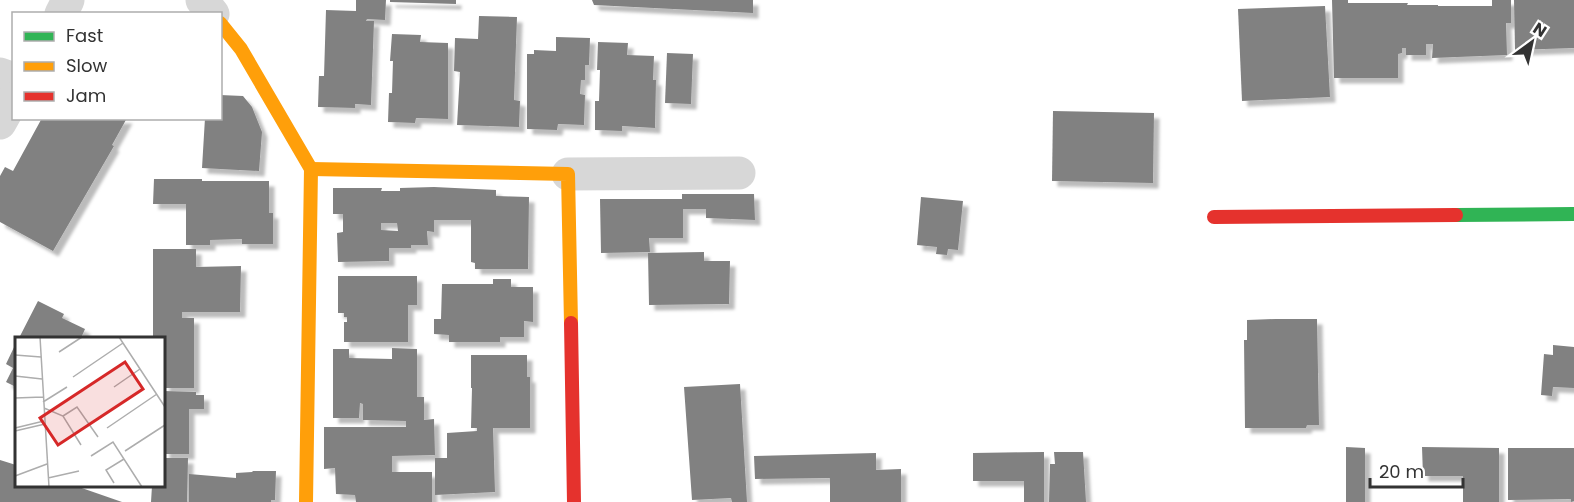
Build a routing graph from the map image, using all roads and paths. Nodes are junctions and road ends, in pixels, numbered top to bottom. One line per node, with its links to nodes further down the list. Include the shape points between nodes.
1 (202, 0): 2 (street)
2 (211, 12)
3 (222, 25): 6 (street, via 241,49)
4 (12, 102): 5 (street)
5 (0, 123)
6 (312, 169): 8 (street); 11 (street)
7 (739, 173): 8 (street)
8 (568, 174): 12 (street)
9 (1574, 214): 10 (street)
10 (1214, 217)
11 (306, 502)
12 (574, 502)

